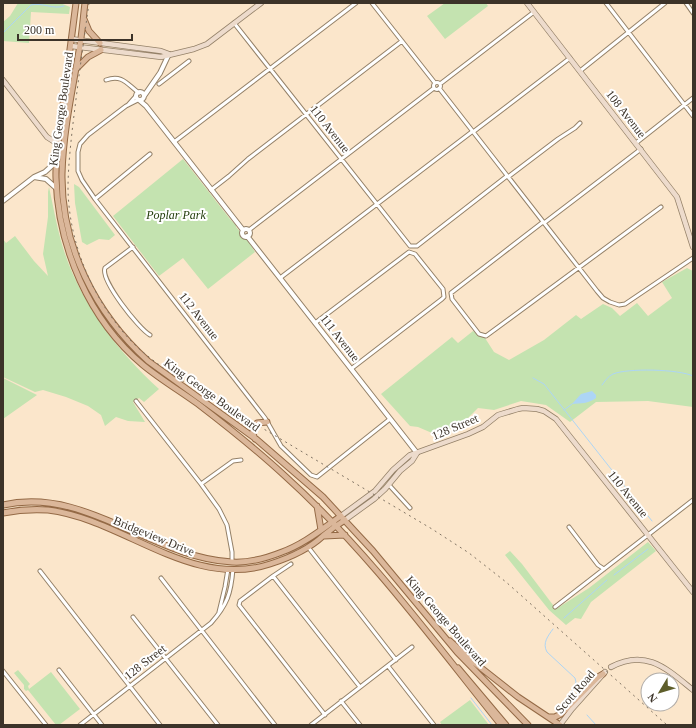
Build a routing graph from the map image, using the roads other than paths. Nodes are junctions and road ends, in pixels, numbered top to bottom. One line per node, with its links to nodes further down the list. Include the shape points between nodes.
1 (76, 3): 15 (main road, King George Boulevard)
2 (85, 3): 12 (main road, King George Boulevard)
3 (356, 3): 25 (street)
4 (372, 3): 17 (street)
5 (527, 3): 10 (main road, 108 Avenue)
6 (606, 3): 14 (street)
7 (665, 3): 14 (street)
8 (686, 3): 11 (street)
9 (258, 4): 13 (main road)
10 (534, 12): 23 (main road, 108 Avenue); 34 (street)
11 (693, 13)
12 (83, 17): 16 (main road, King George Boulevard); 18 (main road, via 89,31)
13 (234, 23): 22 (main road, via 207,44); 25 (street, 110 Avenue)
14 (628, 32): 27 (street); 39 (street)
15 (72, 39): 16 (main road); 19 (main road, King George Boulevard)
16 (81, 40): 18 (main road); 20 (main road, King George Boulevard)
17 (402, 41): 32 (street); 40 (street)
18 (100, 43): 22 (main road)
19 (71, 46): 20 (main road); 46 (main road, King George Boulevard)
20 (80, 47): 21 (main road); 26 (main road, King George Boulevard)
21 (101, 50): 22 (main road, via 161,57); 26 (main road, via 88,57)
22 (169, 54): 28 (street)
23 (570, 58): 27 (main road, 108 Avenue); 43 (street)
24 (189, 60): 29 (street)
25 (270, 69): 40 (street, 110 Avenue); 44 (street)
26 (76, 70): 47 (main road, King George Boulevard)
27 (580, 71): 45 (main road, 108 Avenue)
28 (160, 73): 29 (street); 37 (street)
29 (167, 77): 33 (street)
30 (3, 80): 46 (main road, via 47,137)
31 (106, 80): 37 (street, via 120,78)
32 (435, 83): 34 (street); 35 (street)
33 (159, 84)
34 (440, 84): 36 (street)
35 (434, 88): 36 (street); 50 (street)
36 (439, 88): 43 (street)
37 (139, 97): 44 (street); 56 (street, 112 Avenue, via 84,138 79,147 78,171)
38 (693, 98): 39 (street)
39 (684, 105): 41 (street); 45 (street)
40 (306, 114): 50 (street, 110 Avenue); 55 (street)
41 (693, 116)
42 (580, 123): 53 (street)
43 (473, 132): 53 (street); 58 (street)
44 (174, 142): 55 (street)
45 (636, 143): 48 (main road, 108 Avenue)
46 (58, 144): 47 (main road); 51 (main road, King George Boulevard)
47 (64, 148): 76 (main road, King George Boulevard, via 63,196 70,237 87,282 105,313 148,361)
48 (641, 149): 60 (street); 65 (main road, 108 Avenue, via 676,197)
49 (150, 154): 56 (street)
50 (341, 160): 58 (street, 110 Avenue); 62 (street)
51 (57, 162): 52 (street); 54 (main road, King George Boulevard)
52 (34, 177): 54 (street, via 46,179); 57 (street)
53 (508, 177): 58 (street, 110 Avenue, via 417,246 410,246); 60 (street)
54 (56, 188): 82 (main road, King George Boulevard, via 60,222 75,269 100,316 120,342 143,365 263,456)
55 (212, 190): 61 (street)
56 (95, 199): 64 (street, 112 Avenue)
57 (3, 202)
58 (376, 205): 68 (street)
59 (660, 207): 67 (street)
60 (543, 222): 67 (street); 67 (street, via 451,293 451,297 479,334 486,336)
61 (243, 230): 62 (street); 63 (street, via 243,235)
62 (249, 230): 63 (street)
63 (248, 236): 68 (street, 111 Avenue)
64 (133, 247): 70 (street, via 105,268 104,272 108,284 125,309 144,332); 75 (street, 112 Avenue)
65 (693, 247)
66 (693, 258): 67 (street, via 629,302 621,304 605,300)
67 (579, 268)
68 (280, 278): 69 (street, 111 Avenue)
69 (316, 323): 71 (street, 111 Avenue); 71 (street, via 408,253 415,254 443,289 442,299)
70 (150, 335)
71 (351, 369): 74 (street, 111 Avenue)
72 (136, 401): 79 (street)
73 (544, 411): 77 (main road, 128 Street, via 523,408 508,411 498,415 484,427); 91 (main road, 110 Avenue, via 556,419)
74 (390, 419): 75 (street, 112 Avenue, via 317,477 281,446); 77 (street, 111 Avenue)
75 (267, 422): 76 (main road, via 257,422 252,429)
76 (256, 439): 86 (main road, King George Boulevard, via 323,497)
77 (417, 453): 80 (main road, 128 Street); 86 (main road, 128 Street, via 410,455 393,470 376,491)
78 (241, 460): 79 (street, via 234,461)
79 (201, 484): 94 (street, via 225,519)
80 (389, 485): 84 (street); 86 (main road, 128 Street, via 374,499)
81 (693, 500): 91 (street)
82 (316, 505): 87 (main road, King George Boulevard); 89 (main road)
83 (3, 506): 94 (main road, Bridgeview Drive, via 26,502 69,507 95,515 184,553)
84 (410, 508)
85 (3, 513): 96 (main road, Bridgeview Drive, via 37,509 61,513 92,522 184,561)
86 (343, 518): 87 (main road, 128 Street); 105 (main road, King George Boulevard)
87 (335, 523): 89 (main road, Bridgeview Drive); 90 (main road, King George Boulevard); 92 (main road, Bridgeview Drive)
88 (568, 527): 97 (street)
89 (321, 530): 94 (main road, Bridgeview Drive, via 305,542 284,552 257,560)
90 (345, 535): 92 (main road); 107 (main road, King George Boulevard)
91 (649, 535): 97 (street); 101 (main road, 110 Avenue)
92 (324, 536): 93 (main road, Bridgeview Drive)
93 (308, 547): 96 (main road, Bridgeview Drive, via 271,564); 109 (street)
94 (232, 562): 96 (street, 128 Street)
95 (291, 564): 99 (street)
96 (230, 569): 104 (street, 128 Street, via 229,596 225,606)
97 (604, 569): 102 (street)
98 (40, 571): 115 (street)
99 (273, 576): 116 (street); 120 (street, via 240,601 239,605)
100 (161, 578): 104 (street)
101 (693, 592)
102 (555, 607)
103 (133, 617): 108 (street)
104 (201, 631): 108 (street, 128 Street); 127 (street)
105 (441, 634): 121 (main road, via 510,691); 133 (main road, King George Boulevard)
106 (412, 646): 109 (street)
107 (439, 646): 131 (main road, King George Boulevard); 132 (main road)
108 (165, 658): 115 (street, 128 Street); 126 (street)
109 (396, 660): 110 (street)
110 (388, 666): 116 (street); 130 (street)
111 (611, 667): 117 (main road, Scott Road, via 627,660 648,660 666,669)
112 (59, 670): 119 (street)
113 (3, 671): 122 (street)
114 (604, 673): 121 (main road, via 558,716); 134 (main road, Scott Road)
115 (130, 686): 119 (street, 128 Street); 125 (street)
116 (360, 687): 118 (street)
117 (693, 690)
118 (342, 702): 120 (street); 129 (street)
119 (94, 714): 123 (street, 128 Street); 124 (street)
120 (325, 715): 128 (street)
121 (549, 717): 134 (main road)
122 (46, 725)
123 (80, 725)
124 (102, 725)
125 (160, 725)
126 (218, 725)
127 (275, 725)
128 (312, 725)
129 (360, 725)
130 (434, 725)
131 (501, 725)
132 (506, 725)
133 (528, 725)
134 (560, 725)

